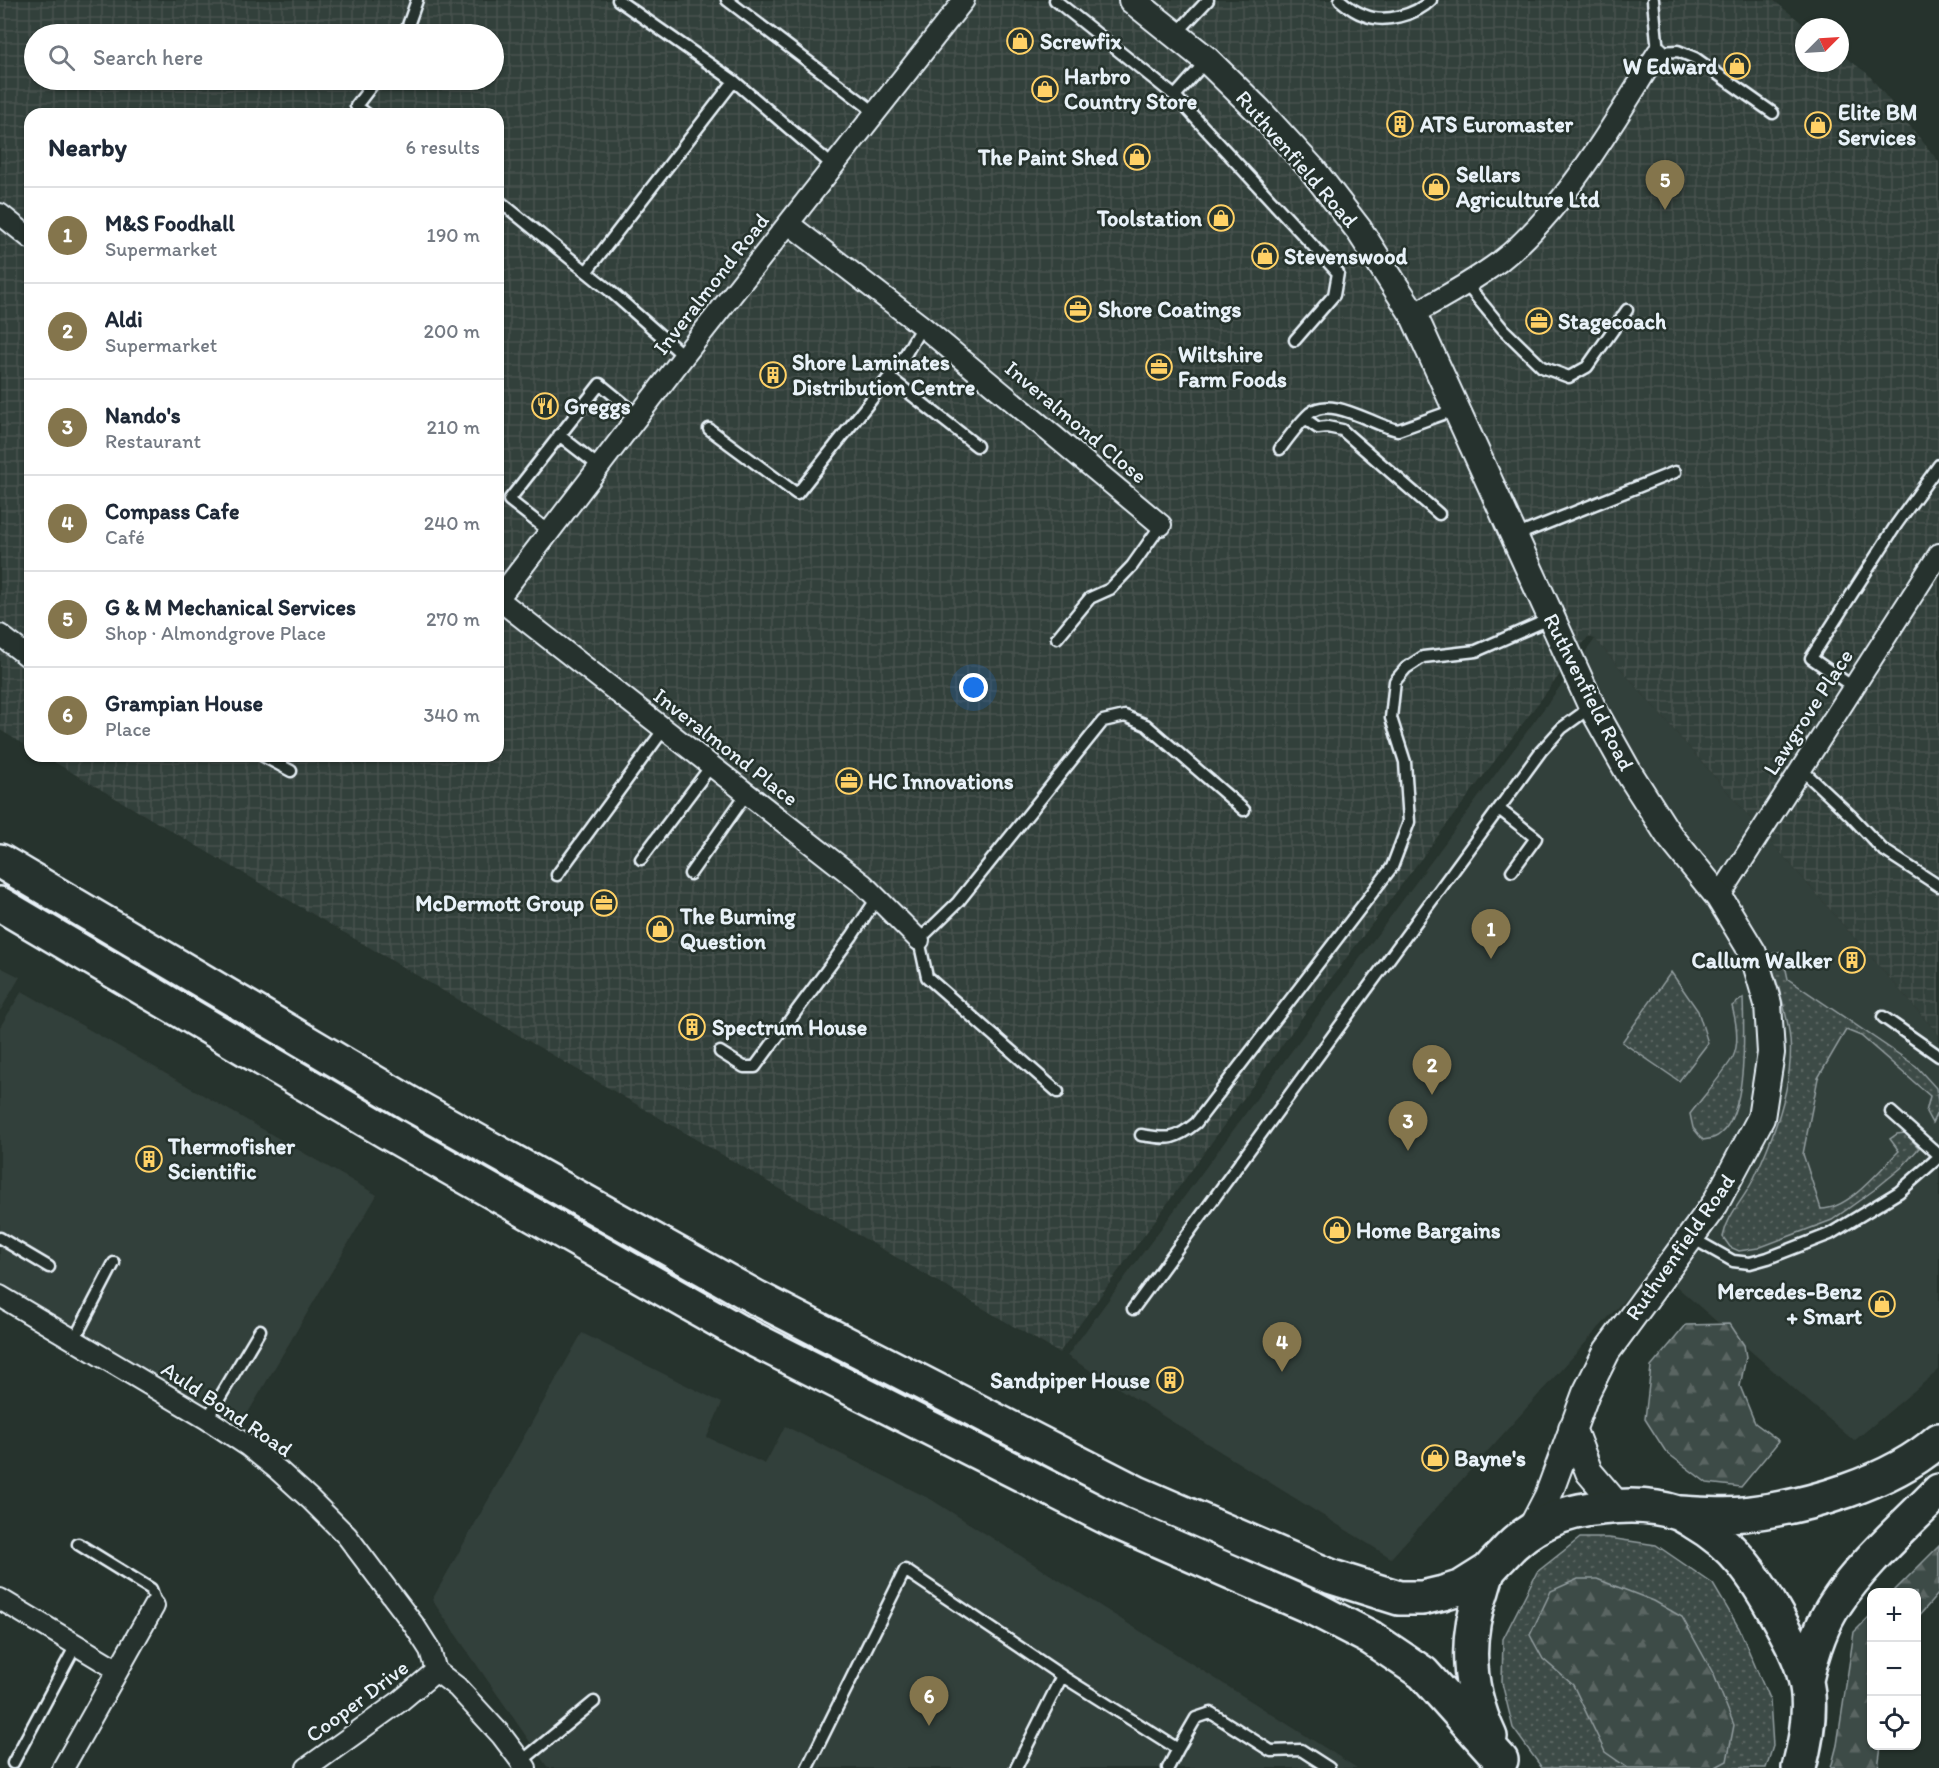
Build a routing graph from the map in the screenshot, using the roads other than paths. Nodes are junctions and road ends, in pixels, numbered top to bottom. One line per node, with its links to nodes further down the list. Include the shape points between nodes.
1 (417, 0): 11 (lane)
2 (618, 0): 15 (lane)
3 (727, 0): 19 (lane)
4 (964, 0): 19 (street, Inveralmond Road)
5 (1054, 0): 17 (lane)
6 (1132, 0): 12 (street, Ruthvenfield Road)
7 (1208, 0): 12 (lane)
8 (1340, 0): 9 (lane, via 1376,19 1403,15)
9 (1431, 0)
10 (1653, 0): 13 (lane)
11 (409, 24)
12 (1176, 35): 14 (street, Ruthvenfield Road)
13 (1658, 52): 20 (lane, via 1678,51 1695,58); 27 (street, via 1595,151 1547,215 1498,262)
14 (1207, 60): 17 (lane); 29 (street, Ruthvenfield Road, via 1312,169 1359,230)
15 (734, 81): 21 (lane); 26 (lane)
16 (368, 90): 18 (lane, via 356,106)
17 (1175, 96): 31 (lane, via 1338,273 1334,295)
18 (359, 108)
19 (876, 113): 21 (street, Inveralmond Road)
20 (1773, 113)
21 (832, 165): 24 (street, Inveralmond Road)
22 (504, 205): 26 (lane)
23 (0, 214): 25 (street)
24 (789, 224): 30 (street, Inveralmond Close); 32 (street, Inveralmond Road)
25 (24, 233)
26 (587, 272): 32 (lane)
27 (1466, 283): 28 (lane, via 1503,330 1542,367 1569,377 1587,367); 29 (street)
28 (1627, 310)
29 (1413, 314): 34 (street, Ruthvenfield Road)
30 (922, 326): 33 (lane); 45 (street, Inveralmond Close)
31 (1294, 340)
32 (684, 356): 35 (street, Inveralmond Road)
33 (889, 377): 37 (lane, via 797,494); 39 (lane)
34 (1457, 409): 36 (lane, via 1398,430 1342,409 1311,411); 47 (street, Ruthvenfield Road)
35 (639, 416): 38 (lane, via 600,384); 42 (street, Inveralmond Road)
36 (1305, 419): 40 (lane); 44 (lane, via 1317,428 1342,430)
37 (709, 429)
38 (559, 435): 42 (lane); 46 (lane, via 509,500)
39 (977, 446)
40 (1280, 449)
41 (1939, 465): 55 (lane, via 1811,658)
42 (600, 467): 46 (street, Inveralmond Road)
43 (1676, 472): 47 (lane)
44 (1439, 514)
45 (1161, 525): 53 (lane, via 1132,567 1110,589 1090,598)
46 (550, 532): 49 (street, Inveralmond Road)
47 (1515, 536): 51 (street, Ruthvenfield Road)
48 (1939, 554): 55 (street, Lawgrove Place)
49 (504, 591)
50 (504, 604): 57 (street, Inveralmond Place)
51 (1550, 616): 56 (street, Ruthvenfield Road); 80 (lane, via 1476,651 1423,657 1395,681 1391,718 1405,762 1409,822 1392,867 1196,1123 1169,1139)
52 (0, 635): 54 (street)
53 (1057, 638)
54 (24, 646)
55 (1853, 687): 60 (street, Lawgrove Place)
56 (1592, 707): 63 (lane, via 1552,736); 71 (street, Ruthvenfield Road, via 1668,834)
57 (664, 729): 59 (street, Inveralmond Place); 68 (lane)
58 (274, 762): 61 (lane)
59 (711, 766): 62 (street, Inveralmond Place); 65 (lane)
60 (1800, 768): 70 (lane, via 1882,849); 71 (street, Lawgrove Place)
61 (291, 771)
62 (747, 793): 69 (lane); 72 (street, Inveralmond Place)
63 (1499, 808): 67 (lane, via 1536,837); 87 (lane)
64 (1244, 810): 74 (lane, via 1146,725 1125,716 1103,721 958,902)
65 (641, 859)
66 (0, 861): 98 (highway, via 409,1103 757,1298 1137,1492 1332,1577 1399,1598 1443,1593 1462,1587)
67 (1512, 871)
68 (557, 874)
69 (690, 874)
70 (1939, 886)
71 (1719, 897): 83 (street, Ruthvenfield Road, via 1753,952 1768,1004 1771,1053 1761,1118)
72 (878, 898): 74 (street, Inveralmond Place); 76 (lane, via 755,1067 744,1067)
73 (0, 904): 109 (highway, via 387,1132 743,1334 1112,1520 1311,1607 1371,1638 1423,1672)
74 (919, 940): 78 (lane, via 927,977)
75 (1883, 1017): 77 (lane)
76 (720, 1052)
77 (1939, 1056)
78 (1059, 1092)
79 (1891, 1112): 81 (lane)
80 (1141, 1135)
81 (1939, 1156): 83 (lane, via 1899,1192 1830,1234 1768,1258 1750,1263 1733,1261)
82 (0, 1238): 85 (lane)
83 (1692, 1238): 91 (street, Ruthvenfield Road, via 1608,1351)
84 (114, 1263): 89 (lane)
85 (49, 1267)
86 (0, 1296): 89 (street, Auld Bond Road)
87 (1133, 1309)
88 (260, 1330): 90 (lane)
89 (74, 1340): 90 (street, Auld Bond Road)
90 (207, 1419): 103 (street, Auld Bond Road, via 278,1470 347,1536 414,1625 430,1650)
91 (1572, 1428): 94 (street, via 1589,1472); 96 (street, Ruthvenfield Road, via 1548,1496)
92 (1939, 1440): 95 (highway, via 1882,1477 1813,1502 1743,1514)
93 (1939, 1491): 105 (highway, via 1836,1603 1821,1628)
94 (1618, 1506): 95 (highway); 96 (highway, via 1572,1512)
95 (1678, 1513): 105 (highway, via 1728,1546 1743,1563 1785,1630)
96 (1531, 1529): 98 (highway)
97 (78, 1544): 100 (lane, via 151,1589)
98 (1489, 1570): 109 (highway, via 1478,1601 1469,1657 1481,1717)
99 (0, 1599): 101 (street)
100 (153, 1606): 102 (street)
101 (76, 1645): 102 (street); 108 (lane)
102 (118, 1670): 111 (street)
103 (436, 1671): 110 (street, via 457,1687); 112 (street, Cooper Drive)
104 (1062, 1676): 107 (lane); 113 (lane, via 905,1570); 114 (lane)
105 (1806, 1680): 117 (highway, via 1808,1711)
106 (594, 1702): 110 (lane)
107 (1178, 1749): 115 (lane); 116 (lane, via 1196,1718 1211,1713 1271,1751 1301,1750)
108 (13, 1763)
109 (1504, 1764)
110 (524, 1765)
111 (63, 1768)
112 (307, 1768)
113 (807, 1768)
114 (1017, 1768)
115 (1168, 1768)
116 (1329, 1768)
117 (1799, 1768)

